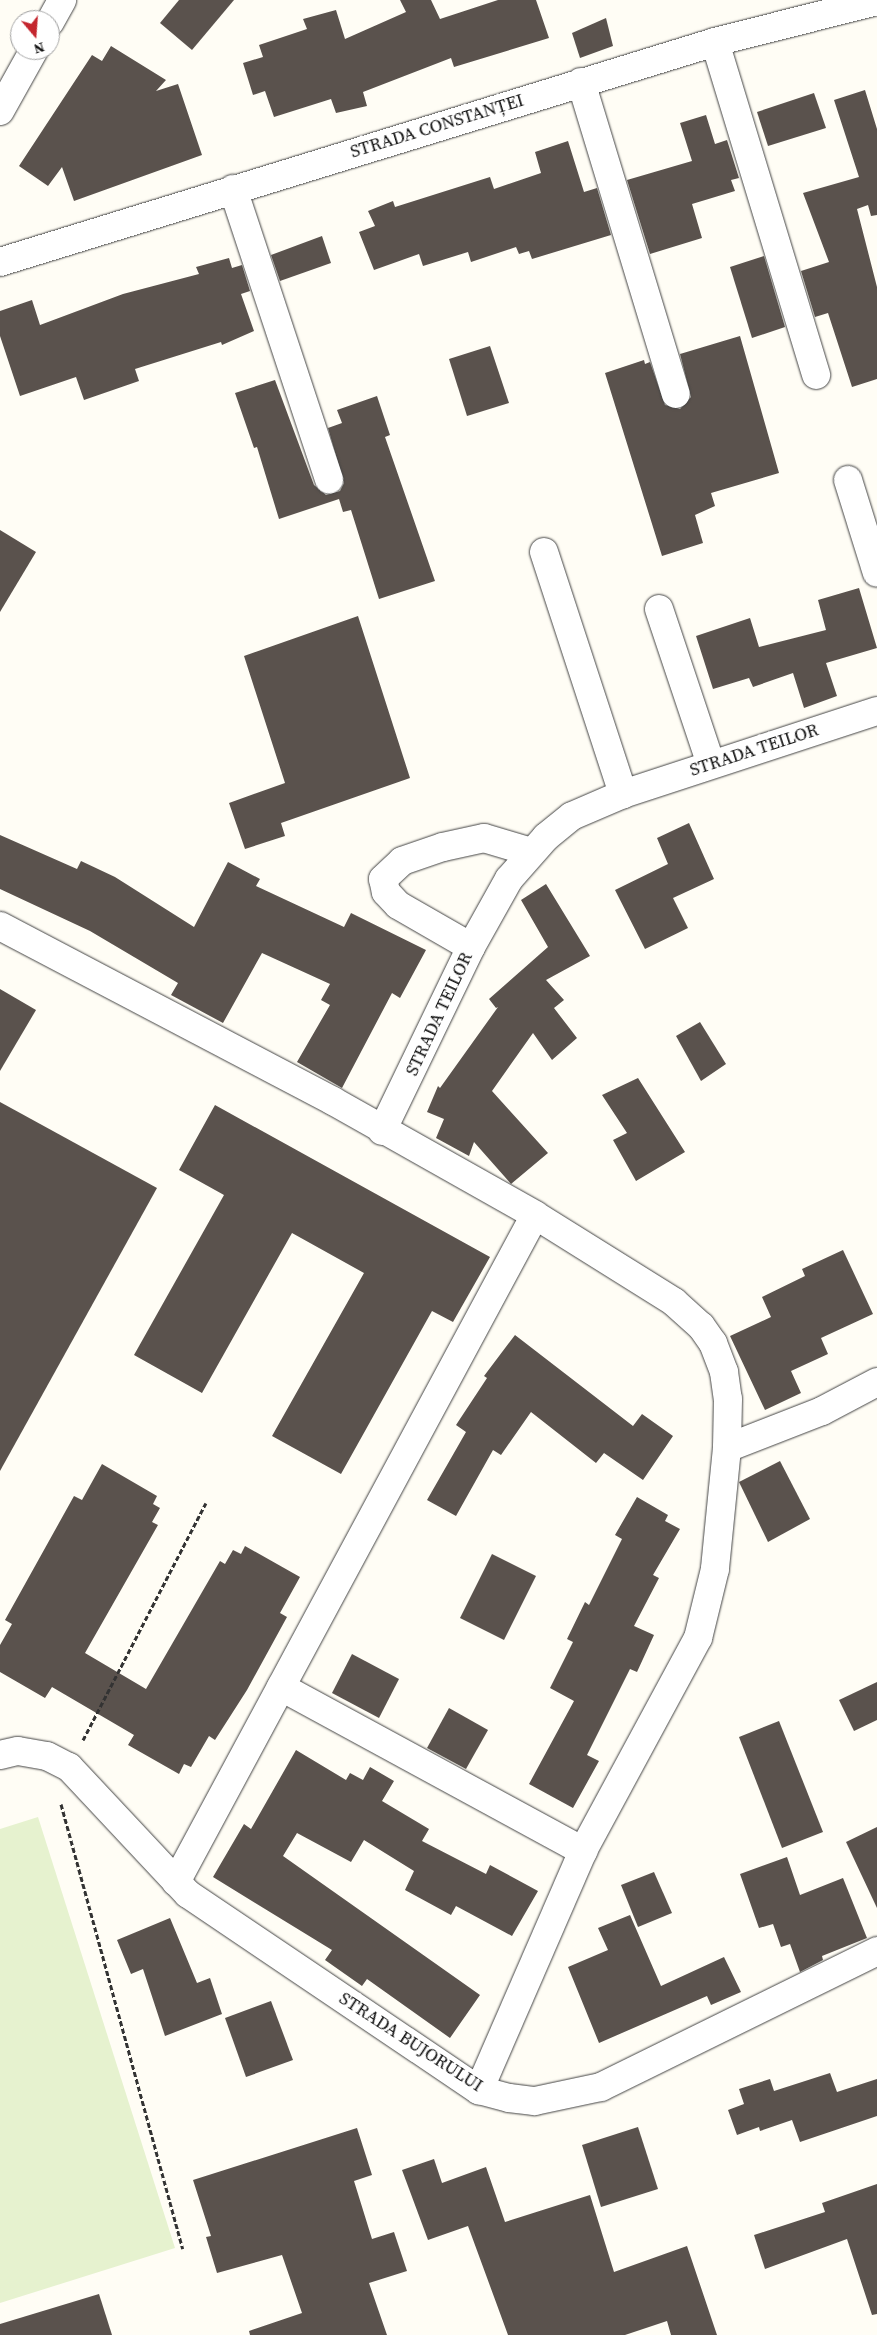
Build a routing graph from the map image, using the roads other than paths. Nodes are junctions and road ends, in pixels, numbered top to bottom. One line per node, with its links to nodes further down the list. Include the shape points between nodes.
1 (877, 1): 2 (street, STRADA CONSTANȚEI)
2 (715, 42): 4 (street, STRADA CONSTANȚEI); 8 (street)
3 (28, 60): 5 (street)
4 (582, 82): 6 (street, STRADA CONSTANȚEI); 9 (street)
5 (0, 111)
6 (233, 189): 7 (street, STRADA CONSTANȚEI); 10 (street)
7 (0, 262)
8 (816, 375)
9 (676, 394)
10 (330, 480)
11 (848, 480): 13 (street)
12 (544, 552): 17 (street)
13 (877, 573)
14 (659, 609): 16 (street)
15 (877, 711): 16 (street, STRADA TEILOR)
16 (711, 764): 17 (street, STRADA TEILOR)
17 (624, 794): 18 (street, STRADA TEILOR, via 572,816)
18 (530, 852): 20 (street, STRADA TEILOR, via 509,879); 20 (street, via 484,838 402,861 383,878 386,892 398,906)
19 (0, 926): 21 (street)
20 (471, 947): 21 (street, STRADA TEILOR)
21 (382, 1130): 22 (street)
22 (535, 1215): 24 (street, via 674,1302 701,1326 713,1343 724,1372 728,1399); 25 (street)
23 (877, 1382): 24 (street, via 822,1411)
24 (727, 1448): 27 (street, via 715,1569 698,1638)
25 (281, 1687): 27 (street); 28 (street)
26 (0, 1755): 28 (street, STRADA BUJORULUI, via 18,1751 58,1761)
27 (583, 1851): 30 (street)
28 (176, 1882): 30 (street, STRADA BUJORULUI, via 204,1905)
29 (877, 1951): 30 (street, STRADA BUJORULUI, via 602,2087 535,2101)
30 (479, 2090)

